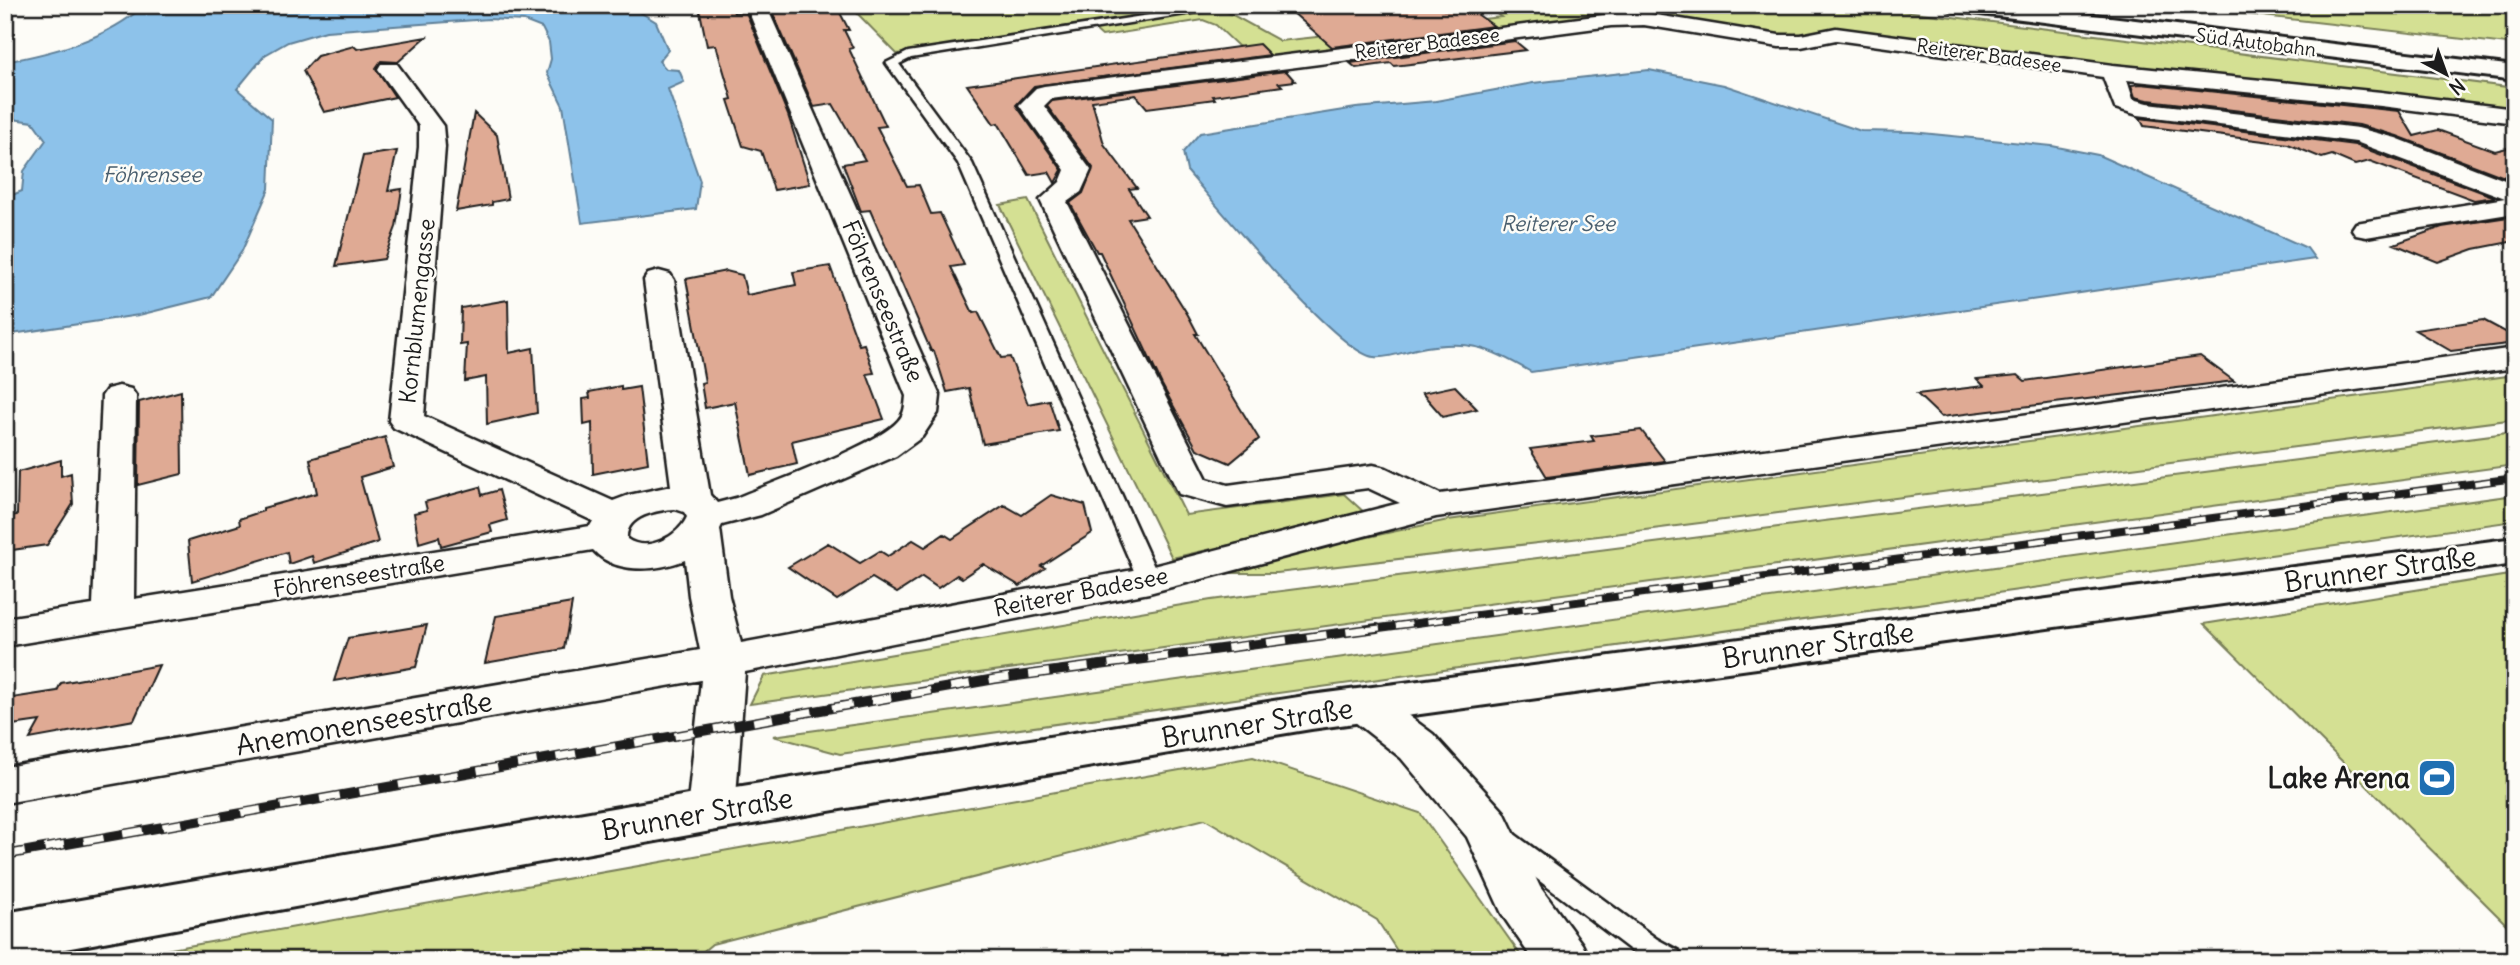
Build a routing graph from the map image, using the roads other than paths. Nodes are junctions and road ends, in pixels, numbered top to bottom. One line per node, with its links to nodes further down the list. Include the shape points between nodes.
1 (756, 5): 17 (street, Föhrenseestraße, via 923,396 921,413 910,430 883,448 748,507)
2 (1237, 5): 21 (lane, via 908,55 892,63 965,163)
3 (1956, 5): 8 (main road, Süd Autobahn)
4 (2086, 5): 5 (main road, Süd Autobahn)
5 (2515, 55)
6 (389, 69): 18 (street, Kornblumengasse, via 432,126 406,421)
7 (2113, 72): 9 (street, Reiterer Badesee); 10 (street, via 2123,103 2146,110 2358,135); 16 (street, Reiterer Badesee, via 1836,34 1779,41 1644,19 1611,20 1044,93 1031,105 1078,170 1072,186 1052,200 1192,486 1227,496 1373,476)
8 (2515, 73)
9 (2515, 116)
10 (2515, 193)
11 (2515, 205): 12 (street)
12 (2365, 229)
13 (659, 280): 17 (street)
14 (2515, 358): 16 (street, Reiterer Badesee)
15 (119, 396): 23 (street)
16 (1435, 506): 21 (street, Reiterer Badesee)
17 (700, 516): 18 (street, Föhrenseestraße, via 677,497 629,508); 20 (street, via 681,546); 22 (street)
18 (611, 526): 20 (street, via 608,544); 23 (street, Föhrenseestraße)
19 (2515, 551): 26 (main road, Brunner Straße)
20 (638, 556): 22 (street, via 676,573)
21 (1149, 580): 25 (street, Reiterer Badesee)
22 (709, 596): 25 (street)
23 (113, 616): 24 (street, Föhrenseestraße)
24 (5, 632)
25 (723, 661): 27 (street, Anemonenseestraße); 28 (street)
26 (1366, 707): 28 (main road, Brunner Straße, via 1311,712); 29 (street, via 1416,746)
27 (5, 785)
28 (711, 811): 30 (main road, Brunner Straße)
29 (1487, 827): 31 (street, via 1521,901); 32 (lane)
30 (5, 937)
31 (1563, 960)
32 (1669, 960)

